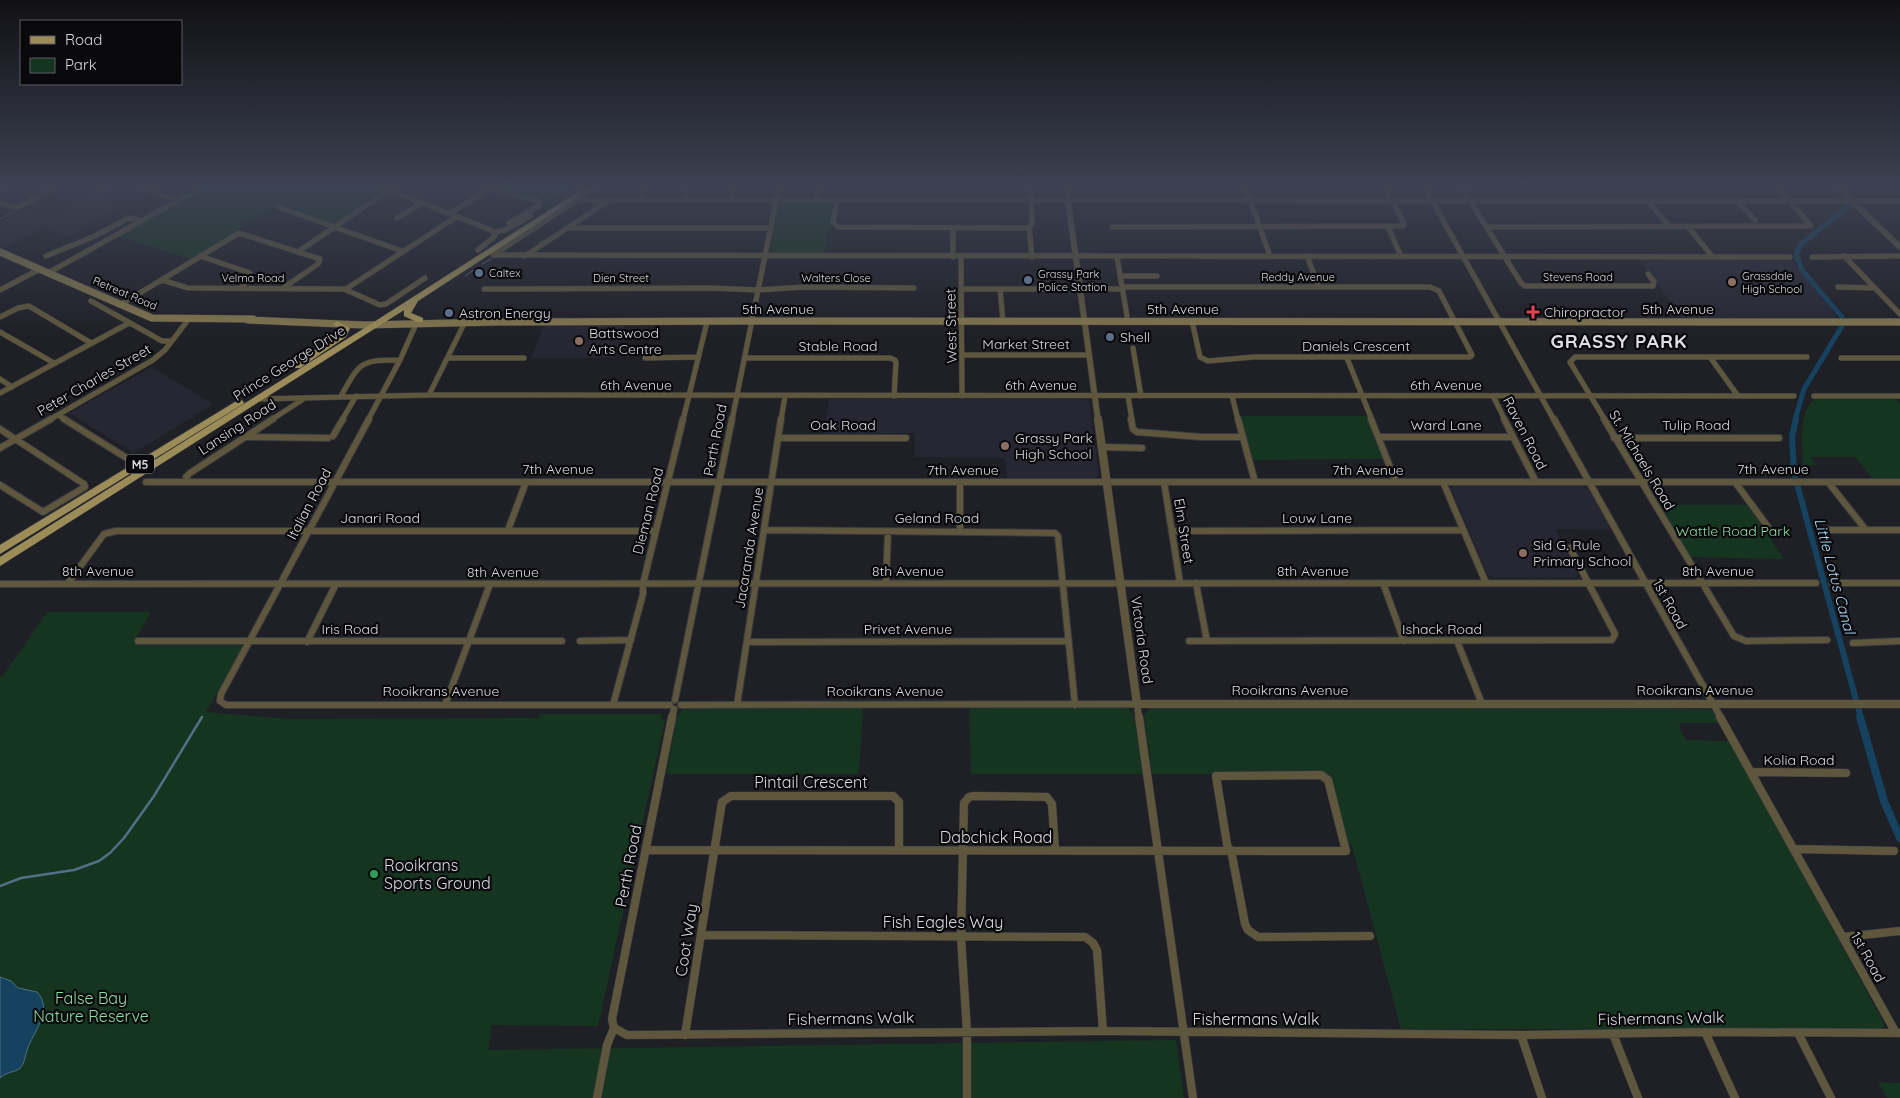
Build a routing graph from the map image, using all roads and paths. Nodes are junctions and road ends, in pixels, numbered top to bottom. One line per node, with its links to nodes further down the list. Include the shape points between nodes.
1 (89, 237): 28 (street)
2 (112, 237): 48 (street)
3 (232, 237): 29 (street)
4 (254, 237): 25 (street)
5 (320, 237): 25 (street)
6 (364, 237): 26 (street)
7 (423, 237): 26 (street)
8 (494, 237): 24 (street)
9 (498, 237): 24 (main road, Prince George Drive / M5)
10 (511, 237): 61 (main road, Prince George Drive / M5)
11 (518, 237): 30 (street, via 493,255)
12 (553, 237): 30 (street)
13 (769, 237): 31 (street, Perth Road)
14 (953, 237): 43 (street)
15 (1030, 237): 44 (street)
16 (1073, 237): 45 (street, Victoria Road)
17 (1264, 237): 33 (street)
18 (1393, 237): 35 (street)
19 (1453, 237): 36 (street, 1st Road)
20 (1493, 237): 37 (street)
21 (1696, 237): 38 (street)
22 (1890, 237): 23 (street)
23 (1900, 247)
24 (478, 250): 83 (main road, Prince George Drive / M5)
25 (299, 251): 57 (street, via 321,261)
26 (402, 251): 66 (street)
27 (0, 252): 47 (main road, Retreat Road)
28 (46, 256)
29 (200, 256): 53 (street); 56 (street, via 250,273)
30 (525, 256): 31 (street)
31 (765, 256): 43 (street); 67 (street, Perth Road)
32 (961, 256): 43 (street); 44 (street); 63 (street, West Street)
33 (1270, 256): 34 (street); 46 (street)
34 (1307, 256): 35 (street); 54 (street)
35 (1401, 256): 36 (street)
36 (1463, 256): 37 (street); 81 (street, 1st Road)
37 (1505, 256): 38 (street); 49 (street, Stevens Road, via 1521,283 1530,287 1653,286)
38 (1712, 256): 39 (street)
39 (1790, 256)
40 (1812, 256): 41 (street)
41 (1844, 256): 42 (street); 60 (street)
42 (1900, 256)
43 (954, 257)
44 (1032, 257): 45 (street)
45 (1076, 257): 46 (street); 68 (street, Victoria Road)
46 (1117, 257): 50 (street)
47 (40, 269): 48 (main road, Retreat Road); 65 (street)
48 (48, 273): 70 (main road, Retreat Road)
49 (1648, 274)
50 (1120, 276): 51 (street); 59 (street)
51 (1157, 276)
52 (425, 278): 66 (street, Velma Road, via 383,305)
53 (162, 280): 56 (street, Velma Road, via 184,288); 70 (street)
54 (1319, 287): 59 (street, Reddy Avenue); 88 (street, Reddy Avenue, via 1434,288 1439,291)
55 (1838, 287): 60 (street)
56 (241, 288): 57 (street, Velma Road)
57 (282, 288): 66 (street, Velma Road)
58 (914, 288): 67 (street, Walters Close)
59 (1122, 288): 68 (street, Reddy Avenue); 72 (street)
60 (1875, 288): 71 (street)
61 (430, 289): 74 (main road, Prince George Drive / M5); 84 (main road, via 408,309 409,316)
62 (484, 289): 67 (street, Dien Street)
63 (962, 289): 64 (street, Reddy Avenue); 87 (street, West Street)
64 (1000, 289): 68 (street, Reddy Avenue); 78 (street)
65 (0, 290)
66 (346, 290)
67 (758, 290): 77 (street, Perth Road)
68 (1080, 290): 79 (street, Victoria Road)
69 (91, 301): 91 (street)
70 (120, 305): 75 (main road, Retreat Road, via 155,319)
71 (1900, 314)
72 (1127, 316)
73 (0, 317): 96 (street, via 29,306)
74 (384, 319): 83 (main road, Prince George Drive / M5); 84 (main road, 5th Avenue)
75 (188, 320): 76 (main road, Retreat Road); 95 (street, Peter Charles Street)
76 (248, 320): 83 (main road, Retreat Road); 92 (main road, Retreat Road)
77 (752, 321): 86 (main road, 5th Avenue); 87 (main road, 5th Avenue); 106 (street, Perth Road)
78 (1002, 321): 79 (main road, 5th Avenue); 87 (main road, 5th Avenue)
79 (1085, 321): 80 (main road, 5th Avenue); 99 (street, Victoria Road)
80 (1192, 321): 88 (main road, 5th Avenue); 107 (street, Daniels Crescent, via 1202,359 1208,361 1254,357)
81 (1500, 321): 82 (main road, 5th Avenue); 88 (main road, 5th Avenue); 132 (street, 1st Road)
82 (1835, 321): 89 (main road, 5th Avenue)
83 (375, 322): 84 (main road, 5th Avenue); 93 (main road, Prince George Drive / M5); 114 (main road, Prince George Drive / M5)
84 (418, 322): 85 (main road, 5th Avenue); 110 (street, Italian Road)
85 (465, 322): 86 (main road, 5th Avenue); 102 (street)
86 (707, 322): 105 (street, Dieman Road)
87 (962, 322): 98 (street, West Street)
88 (1454, 322): 107 (street, Daniels Crescent, via 1472,355 1470,357)
89 (1851, 322): 90 (main road, 5th Avenue)
90 (1900, 322)
91 (129, 323): 95 (street, via 162,341); 96 (street)
92 (337, 324): 93 (main road, Retreat Road); 112 (main road, via 346,328 343,335)
93 (364, 325): 112 (main road, Prince George Drive / M5)
94 (0, 332): 111 (street)
95 (171, 341): 141 (street, Peter Charles Street, via 154,360)
96 (91, 343): 111 (street)
97 (1133, 348): 128 (street)
98 (963, 355): 99 (street, Market Street); 125 (street, West Street)
99 (1089, 355): 126 (street, Victoria Road)
100 (1710, 357): 101 (street); 133 (street, St. Michaels Road, via 1572,358 1571,367); 134 (street)
101 (1807, 357)
102 (448, 358): 103 (street); 117 (street)
103 (524, 358)
104 (645, 358): 105 (street)
105 (698, 358): 121 (street, Dieman Road)
106 (745, 358): 122 (street, Perth Road); 124 (street, Stable Road, via 890,358 896,363)
107 (1347, 358): 130 (street)
108 (1841, 358): 109 (street)
109 (1900, 358)
110 (400, 360): 118 (street, via 361,363); 120 (street, Italian Road)
111 (54, 364): 115 (street)
112 (293, 370): 190 (main road, Prince George Drive / M5)
113 (0, 379): 115 (street)
114 (283, 383): 138 (street, via 278,393); 140 (main road, Prince George Drive / M5)
115 (12, 386): 116 (street)
116 (0, 393)
117 (429, 395): 120 (street, 6th Avenue); 121 (street, 6th Avenue)
118 (341, 396): 119 (street, 6th Avenue); 139 (street, 6th Avenue)
119 (356, 396): 120 (street, 6th Avenue); 144 (street)
120 (381, 396): 159 (street, Italian Road)
121 (688, 396): 122 (street, 6th Avenue); 161 (street, Dieman Road)
122 (737, 396): 123 (street, 6th Avenue); 162 (street, Perth Road)
123 (785, 396): 124 (street, 6th Avenue); 147 (street, Jacaranda Avenue)
124 (894, 396): 125 (street, 6th Avenue)
125 (962, 396): 126 (street, 6th Avenue)
126 (1095, 396): 127 (street, 6th Avenue); 153 (street, Victoria Road)
127 (1128, 396): 128 (street, 6th Avenue); 145 (street, via 1133,428 1140,433)
128 (1141, 396): 129 (street, 6th Avenue)
129 (1232, 396): 130 (street, 6th Avenue); 145 (street)
130 (1362, 396): 131 (street, 6th Avenue); 149 (street)
131 (1493, 396): 132 (street, 6th Avenue); 146 (street, Raven Road)
132 (1541, 396): 133 (street, 6th Avenue); 171 (street, 1st Road)
133 (1589, 396): 134 (street, 6th Avenue); 150 (street, St. Michaels Road)
134 (1738, 396): 135 (street, 6th Avenue)
135 (1794, 396)
136 (1814, 396): 137 (street)
137 (1900, 396)
138 (287, 397): 139 (street, 6th Avenue); 140 (street, 6th Avenue)
139 (306, 397): 143 (street, Lansing Road)
140 (256, 400): 191 (main road, Prince George Drive / M5)
141 (58, 415): 152 (street, Peter Charles Street); 156 (street)
142 (0, 429): 152 (street)
143 (244, 437): 144 (street); 158 (street, Lansing Road, via 190,473 186,477)
144 (330, 437)
145 (1242, 437): 167 (street)
146 (1514, 437): 149 (street, Ward Lane); 170 (street, Raven Road)
147 (779, 438): 148 (street, Oak Road); 163 (street, Jacaranda Avenue)
148 (906, 438)
149 (1379, 438): 168 (street)
150 (1614, 438): 151 (street, Tulip Road); 172 (street, St. Michaels Road)
151 (1778, 438)
152 (14, 439): 154 (street, Peter Charles Street); 176 (street, via 85,486 38,512)
153 (1102, 447): 155 (street); 165 (street, Victoria Road)
154 (0, 448)
155 (1142, 448)
156 (125, 457)
157 (146, 482): 158 (street, 7th Avenue)
158 (188, 482): 159 (street, 7th Avenue)
159 (334, 482): 160 (street, 7th Avenue); 184 (street, Italian Road)
160 (526, 482): 161 (street, 7th Avenue); 178 (street)
161 (668, 482): 162 (street, 7th Avenue); 185 (street, Dieman Road)
162 (720, 482): 163 (street, 7th Avenue); 210 (street, Perth Road)
163 (772, 482): 164 (street, 7th Avenue); 179 (street, Jacaranda Avenue)
164 (960, 482): 165 (street, 7th Avenue); 187 (street)
165 (1106, 482): 166 (street, 7th Avenue); 211 (street, Victoria Road)
166 (1164, 482): 167 (street, 7th Avenue); 188 (street, Elm Street)
167 (1255, 482): 168 (street, 7th Avenue)
168 (1396, 482): 169 (street, 7th Avenue)
169 (1443, 482): 170 (street, 7th Avenue); 180 (street)
170 (1536, 482): 171 (street, 7th Avenue)
171 (1589, 482): 172 (street, 7th Avenue); 201 (street, 1st Road)
172 (1641, 482): 173 (street, 7th Avenue); 212 (street, St. Michaels Road)
173 (1735, 482): 174 (street, 7th Avenue); 177 (street)
174 (1828, 482): 175 (street, 7th Avenue); 182 (street)
175 (1900, 482)
176 (0, 485)
177 (1768, 527)
178 (508, 530): 184 (street, Janari Road); 185 (street, Janari Road)
179 (765, 530): 186 (street, Geland Road); 193 (street, Jacaranda Avenue)
180 (1462, 530): 188 (street, Louw Lane); 199 (street)
181 (1824, 530): 182 (street)
182 (1866, 530): 183 (street)
183 (1900, 530)
184 (308, 531): 192 (street, Janari Road, via 116,530 104,534); 206 (street, Italian Road)
185 (656, 531): 209 (street, Dieman Road)
186 (888, 531): 187 (street, Geland Road); 194 (street)
187 (960, 531): 195 (street, Geland Road, via 1054,532 1058,536)
188 (1172, 531): 196 (street, Elm Street)
189 (1570, 548): 200 (street)
190 (0, 550)
191 (1, 562)
192 (68, 583): 205 (street, 8th Avenue); 206 (street, 8th Avenue)
193 (756, 583): 194 (street, 8th Avenue); 210 (street, 8th Avenue); 227 (street, Jacaranda Avenue)
194 (886, 583): 195 (street, 8th Avenue)
195 (1064, 583): 211 (street, 8th Avenue); 220 (street)
196 (1180, 583): 197 (street, 8th Avenue); 211 (street, 8th Avenue)
197 (1196, 583): 198 (street, 8th Avenue); 222 (street)
198 (1384, 583): 199 (street, 8th Avenue); 223 (street)
199 (1486, 583): 200 (street, 8th Avenue)
200 (1588, 583): 201 (street, 8th Avenue); 224 (street, Ishack Road, via 1614,634 1612,640)
201 (1645, 583): 212 (street, 8th Avenue); 232 (street, 1st Road)
202 (1816, 583): 212 (street, 8th Avenue)
203 (1832, 583): 204 (street)
204 (1900, 583)
205 (0, 584)
206 (280, 584): 207 (street, 8th Avenue); 216 (street, Italian Road)
207 (336, 584): 208 (street, 8th Avenue); 226 (street)
208 (490, 584): 209 (street, 8th Avenue); 217 (street)
209 (643, 584): 210 (street, 8th Avenue); 213 (street, Dieman Road)
210 (699, 584): 236 (street, Perth Road)
211 (1120, 584): 230 (street, Victoria Road)
212 (1702, 584): 214 (street, St. Michaels Road, via 1737,638 1746,641)
213 (631, 640): 219 (street); 235 (street, Dieman Road)
214 (1827, 640)
215 (138, 641): 216 (street, Iris Road)
216 (249, 641): 226 (street, Iris Road); 229 (street, Italian Road)
217 (469, 641): 218 (street, Iris Road); 226 (street, Iris Road); 234 (street)
218 (562, 641)
219 (580, 641)
220 (1069, 641): 227 (street, Privet Avenue); 238 (street)
221 (1190, 641): 222 (street, Ishack Road)
222 (1207, 641): 223 (street, Ishack Road)
223 (1404, 641): 224 (street, Ishack Road)
224 (1457, 641): 231 (street)
225 (1900, 641): 228 (street)
226 (307, 642)
227 (747, 642): 237 (street, Jacaranda Avenue)
228 (1854, 643)
229 (221, 694): 234 (street, Rooikrans Avenue, via 220,701 226,705)
230 (1137, 704): 231 (street, Rooikrans Avenue); 238 (street, Rooikrans Avenue); 247 (street, Victoria Road)
231 (1482, 704): 232 (street, Rooikrans Avenue)
232 (1712, 704): 233 (street, Rooikrans Avenue); 239 (street, 1st Road)
233 (1900, 704)
234 (445, 705): 235 (street, Rooikrans Avenue)
235 (613, 705): 236 (street, Rooikrans Avenue)
236 (675, 705): 237 (street, Rooikrans Avenue); 242 (street, Perth Road)
237 (737, 705): 238 (street, Rooikrans Avenue)
238 (1075, 705)
239 (1751, 772): 240 (street, Kolia Road); 241 (street, 1st Road)
240 (1846, 773)
241 (1794, 849): 249 (street); 254 (street, 1st Road)
242 (646, 850): 243 (street, Dabchick Road); 255 (street, Perth Road, via 612,1019)
243 (716, 850): 244 (street, Dabchick Road); 244 (street, Pintail Crescent, via 722,802 728,796 893,796 899,802); 251 (street, Coot Way)
244 (899, 850): 245 (street, Dabchick Road)
245 (962, 850): 246 (street, Dabchick Road); 246 (street, via 964,803 974,796 1047,797 1052,804); 253 (street)
246 (1056, 850): 247 (street, Dabchick Road)
247 (1158, 850): 248 (street, Dabchick Road); 260 (street, Victoria Road)
248 (1230, 850): 248 (street, Dabchick Road, via 1216,776 1324,776 1328,781 1346,851); 252 (street, via 1245,924 1253,935)
249 (1894, 851)
250 (1900, 931): 254 (street)
251 (702, 935): 253 (street, Fish Eagles Way); 263 (street, Coot Way)
252 (1370, 936)
253 (961, 937): 256 (street, Fish Eagles Way, via 1088,939 1097,950); 257 (street)
254 (1843, 937): 261 (street, 1st Road)
255 (614, 1028): 263 (street, Fishermans Walk, via 627,1035); 265 (street, Perth Road, via 607,1045)
256 (1103, 1031): 257 (street, Fishermans Walk); 260 (street, Fishermans Walk)
257 (967, 1032): 263 (street, Fishermans Walk); 266 (street)
258 (1705, 1032): 259 (street, Fishermans Walk); 262 (street, Fishermans Walk); 270 (street)
259 (1798, 1032): 261 (street, Fishermans Walk); 271 (street)
260 (1184, 1033): 264 (street, Fishermans Walk); 267 (street, Victoria Road)
261 (1898, 1033)
262 (1613, 1034): 264 (street, Fishermans Walk); 269 (street)
263 (686, 1035)
264 (1521, 1035): 268 (street)
265 (597, 1098)
266 (967, 1098)
267 (1193, 1098)
268 (1542, 1098)
269 (1638, 1098)
270 (1735, 1098)
271 (1831, 1098)

